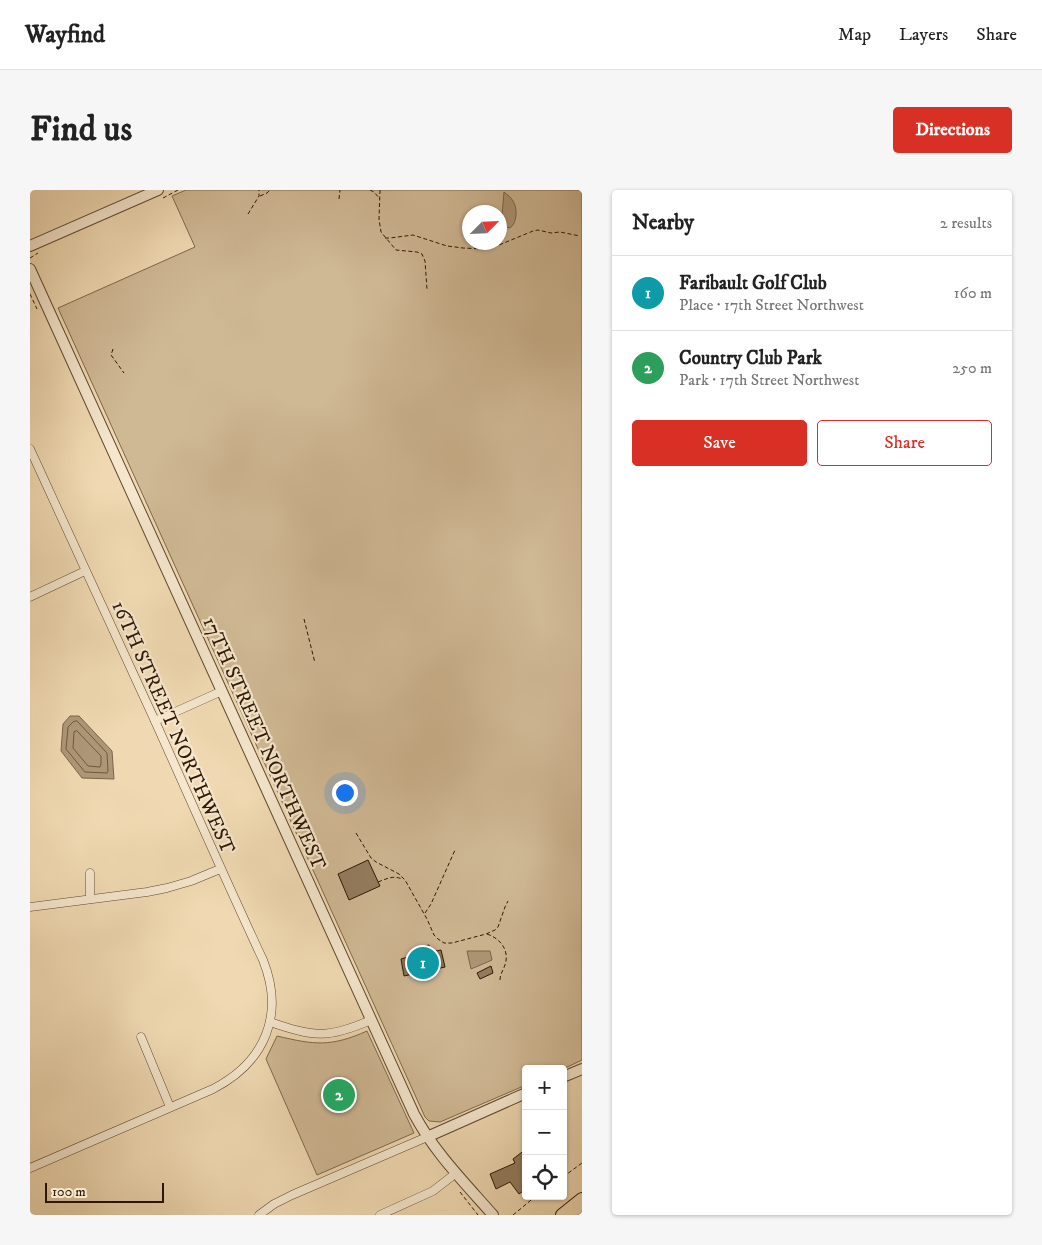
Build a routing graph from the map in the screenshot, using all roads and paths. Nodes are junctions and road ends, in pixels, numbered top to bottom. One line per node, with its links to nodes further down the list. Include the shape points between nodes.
1 (158, 190): 15 (street)
2 (178, 190): 8 (path)
3 (259, 190): 9 (path)
4 (270, 190): 9 (path)
5 (340, 190): 10 (path)
6 (370, 190): 11 (path)
7 (380, 190): 11 (path)
8 (174, 192)
9 (259, 196): 12 (path)
10 (339, 198)
11 (380, 199): 14 (path, via 380,227)
12 (248, 214)
13 (580, 236): 14 (path, via 538,230 491,247 475,249 447,246 413,235)
14 (385, 238): 19 (path, via 396,250 422,254)
15 (30, 246)
16 (35, 256): 17 (path)
17 (30, 258)
18 (30, 269): 27 (street, 17TH STREET NORTHWEST)
19 (427, 289)
20 (113, 349): 21 (path, via 111,355)
21 (124, 373)
22 (30, 449): 23 (street, 16TH STREET NORTHWEST)
23 (85, 571): 24 (street); 28 (street, 16TH STREET NORTHWEST)
24 (30, 597)
25 (304, 619): 26 (path)
26 (315, 663)
27 (222, 691): 28 (street); 43 (street, 17TH STREET NORTHWEST)
28 (155, 721): 33 (street, 16TH STREET NORTHWEST)
29 (356, 834): 31 (path)
30 (455, 850): 40 (path)
31 (366, 851): 32 (path); 35 (path, via 376,862)
32 (364, 854)
33 (220, 869): 37 (street, via 167,888); 44 (street, 16TH STREET NORTHWEST, via 268,975 272,995)
34 (90, 873): 37 (street)
35 (405, 880): 36 (path, via 390,877); 40 (path)
36 (378, 882)
37 (90, 899): 39 (street)
38 (508, 901): 41 (path, via 498,927)
39 (30, 907)
40 (424, 914): 41 (path, via 434,935 444,943)
41 (486, 934): 42 (path, via 500,941 505,950 506,962)
42 (500, 980)
43 (371, 1020): 44 (street, via 341,1032 322,1034 299,1032); 50 (street, 17TH STREET NORTHWEST)
44 (270, 1022): 49 (street, 16TH STREET NORTHWEST, via 259,1050 243,1069 223,1084)
45 (140, 1037): 49 (street)
46 (582, 1069): 47 (street)
47 (567, 1075)
48 (522, 1095): 50 (street)
49 (170, 1107): 52 (street, 16TH STREET NORTHWEST)
50 (427, 1137): 53 (street, 17TH STREET NORTHWEST); 58 (street, via 292,1195)
51 (582, 1163): 54 (path)
52 (30, 1168)
53 (456, 1173): 59 (street, via 433,1191); 60 (street, 17TH STREET NORTHWEST)
54 (567, 1173)
55 (582, 1199): 62 (highway)
56 (531, 1200): 61 (path)
57 (582, 1210): 63 (highway)
58 (258, 1215)
59 (380, 1215)
60 (493, 1215)
61 (513, 1215)
62 (562, 1215)
63 (578, 1215)

